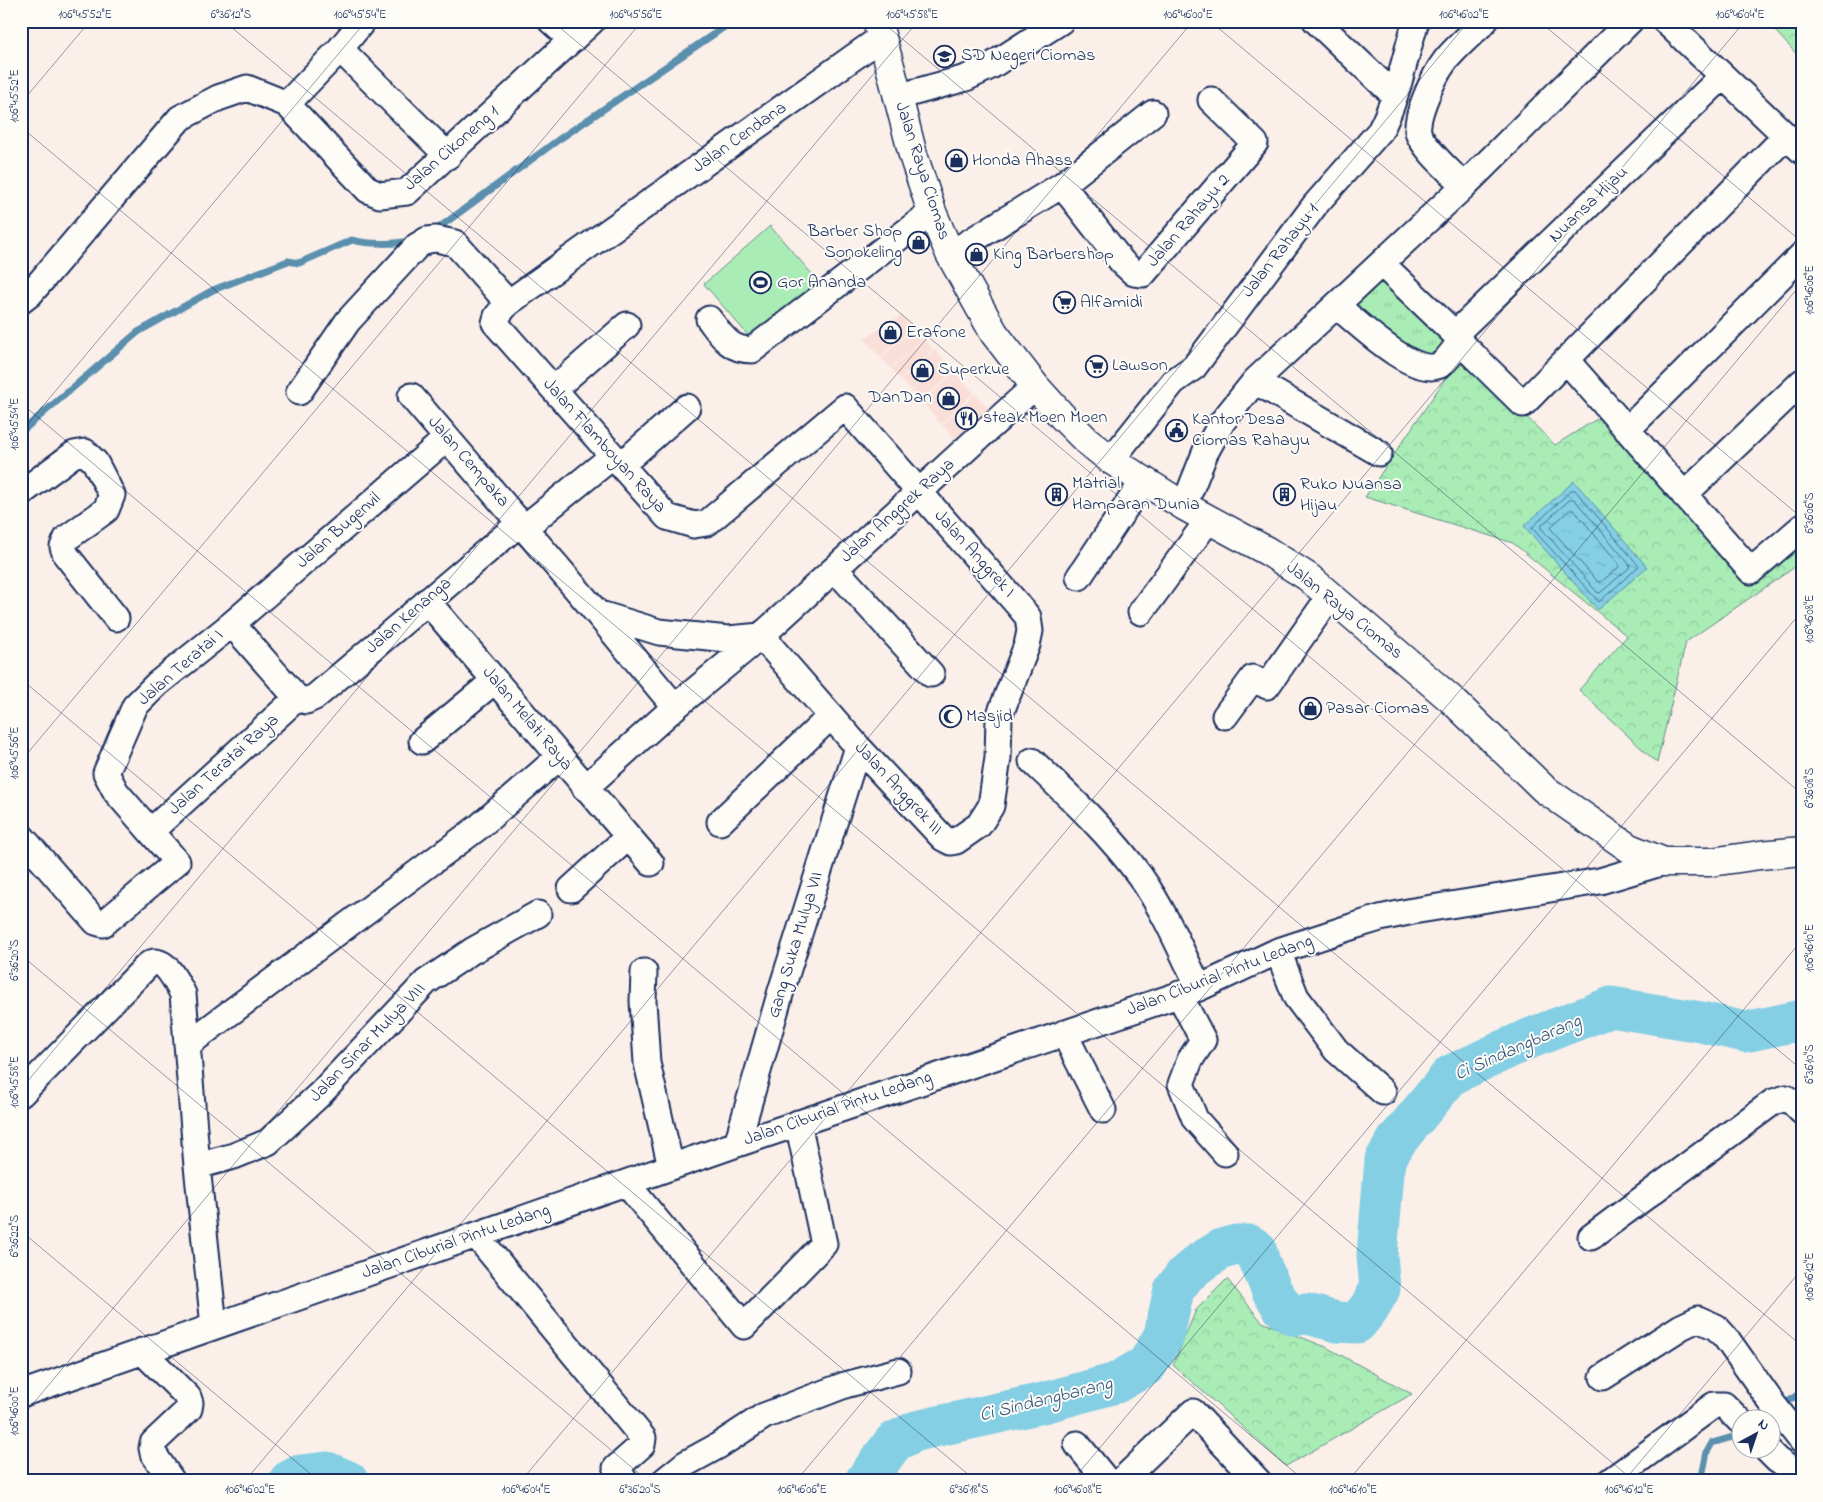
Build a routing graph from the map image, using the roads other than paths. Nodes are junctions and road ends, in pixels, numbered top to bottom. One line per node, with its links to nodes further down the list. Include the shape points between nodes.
1 (363, 21): 12 (street)
2 (550, 21): 11 (street)
3 (592, 21): 11 (street, Jalan Cikoneng 1)
4 (1061, 21): 15 (street, via 966,78)
5 (1316, 21): 14 (street)
6 (1416, 21): 14 (street, Jalan Rahayu 1)
7 (1486, 21): 22 (street, via 1445,61 1417,123 1417,133 1425,145)
8 (1630, 21): 22 (street)
9 (1666, 21): 13 (street)
10 (879, 29): 15 (main road, Jalan Raya Ciomas); 28 (street, Jalan Cendana)
11 (572, 40): 20 (street, Jalan Cikoneng 1)
12 (340, 49): 17 (street); 20 (street)
13 (1723, 76): 19 (street); 32 (street, Nuansa Hijau)
14 (1394, 96): 44 (street, Jalan Rahayu 1, via 1380,131 1315,206 1194,367 1173,382)
15 (897, 97): 23 (main road, Jalan Raya Ciomas)
16 (1211, 100): 21 (street, Jalan Rahayu 2, via 1255,143 1143,274 1134,273 1122,262)
17 (287, 104): 20 (street, Jalan Cikoneng 1, via 368,190 380,195 407,192); 27 (street, via 247,88 218,98 180,118)
18 (1153, 113): 21 (street)
19 (1794, 143): 33 (street)
20 (448, 156)
21 (1062, 185): 24 (street)
22 (1464, 186): 26 (street)
23 (932, 212): 24 (main road, Jalan Raya Ciomas); 30 (street, via 752,350 742,350 729,344)
24 (950, 254): 36 (main road, Jalan Raya Ciomas, via 994,333)
25 (1802, 256): 41 (street)
26 (1382, 264): 29 (street); 32 (street)
27 (21, 301)
28 (508, 303): 37 (street, Jalan Flamboyan Raya, via 495,323); 38 (street, via 455,244 427,240 417,246 348,321)
29 (1337, 306): 32 (street, Nuansa Hijau, via 1396,354 1419,365 1441,364); 34 (street)
30 (709, 319)
31 (627, 325): 37 (street)
32 (1458, 338): 33 (street, via 1523,404)
33 (1566, 360): 41 (street)
34 (1255, 381): 43 (street); 50 (street, via 1222,422 1205,453)
35 (1802, 382): 49 (street)
36 (1035, 386): 44 (main road, Jalan Raya Ciomas, via 1086,440); 47 (street, Jalan Anggrek Raya)
37 (554, 389): 45 (street, Jalan Flamboyan Raya)
38 (298, 392)
39 (411, 396): 42 (street, Jalan Cempaka)
40 (687, 406): 45 (street, Jalan Kenanga)
41 (1627, 430): 49 (street)
42 (447, 438): 52 (street, Jalan Cempaka); 62 (street, Jalan Bugenvil)
43 (1379, 454)
44 (1111, 460): 46 (main road, Jalan Raya Ciomas)
45 (617, 461): 47 (street, Jalan Flamboyan Raya, via 667,517 694,525 708,523 845,407); 52 (street, Jalan Kenanga)
46 (1144, 480): 50 (main road, Jalan Raya Ciomas); 55 (street)
47 (919, 492): 54 (street, Jalan Anggrek Raya); 60 (street, Jalan Anggrek I)
48 (21, 493): 61 (street, via 74,454 85,452 95,462 112,495 106,510 68,538 63,547)
49 (1684, 494): 53 (street, via 1751,571)
50 (1184, 506): 51 (main road, Jalan Raya Ciomas)
51 (1209, 519): 56 (main road, Jalan Raya Ciomas, via 1308,577); 58 (street)
52 (522, 526): 57 (street, Jalan Kenanga); 59 (street)
53 (1802, 527)
54 (835, 569): 63 (street, Jalan Anggrek Raya); 64 (street)
55 (1079, 577)
56 (1330, 596): 69 (street, via 1267,686 1253,678); 80 (main road, Jalan Raya Ciomas, via 1453,701 1555,798 1629,848)
57 (427, 601): 65 (street, Jalan Melati Raya); 66 (street, Jalan Kenanga, via 315,698 306,702)
58 (1141, 612)
59 (596, 613): 63 (street, via 659,632 728,639); 67 (street)
60 (1028, 617): 71 (street, Jalan Anggrek III, via 1027,645 999,717 998,758 991,806 979,825 956,841 946,840)
61 (116, 618)
62 (232, 624): 66 (street); 76 (street, Jalan Teratai I, via 157,684 135,706 110,762 106,773 116,792)
63 (763, 634): 67 (street, Jalan Anggrek Raya); 68 (street, Jalan Anggrek III)
64 (931, 674)
65 (494, 681): 70 (street); 72 (street, Jalan Melati Raya)
66 (297, 698): 76 (street, Jalan Teratai Raya)
67 (675, 707): 74 (street, Jalan Anggrek Raya)
68 (831, 716): 71 (street, Jalan Anggrek III); 75 (street)
69 (1225, 716)
70 (422, 741)
71 (858, 747): 94 (street, Gang Suka Mulya VII, via 781,991)
72 (559, 757): 74 (street, Jalan Melati Raya); 88 (street, via 480,826)
73 (1032, 761): 86 (street, via 1085,811 1140,876 1159,907)
74 (585, 788): 78 (street, Jalan Melati Raya)
75 (720, 822)
76 (151, 831): 77 (street, Jalan Teratai I, via 177,862 103,924 96,922)
77 (21, 836)
78 (628, 837): 81 (street, Jalan Melati Raya); 82 (street)
79 (1802, 851): 80 (main road, Jalan Raya Ciomas, via 1711,862)
80 (1664, 862): 84 (street, Jalan Ciburial Pintu Ledang, via 1600,881 1380,918)
81 (651, 863)
82 (571, 889)
83 (538, 914): 96 (street, Jalan Sinar Mulya VIII, via 472,951 426,982 320,1094 268,1142)
84 (1278, 951): 86 (street, Jalan Ciburial Pintu Ledang); 89 (street, via 1296,997 1336,1050)
85 (644, 972): 97 (street, via 647,1063)
86 (1189, 991): 87 (street, Jalan Ciburial Pintu Ledang); 95 (street, via 1203,1040 1190,1060 1181,1084 1196,1119)
87 (1064, 1033): 91 (street); 93 (street, Jalan Ciburial Pintu Ledang)
88 (187, 1045): 90 (street, via 183,994 164,965 152,962); 96 (street)
89 (1383, 1092)
90 (21, 1094)
91 (1103, 1110)
92 (1802, 1112): 100 (street, via 1786,1098 1773,1102)
93 (798, 1123): 94 (street, Jalan Ciburial Pintu Ledang); 98 (street, via 824,1244 744,1326)
94 (737, 1144): 97 (street, Jalan Ciburial Pintu Ledang)
95 (1225, 1152)
96 (197, 1166): 101 (street)
97 (671, 1167): 98 (street, Jalan Ciburial Pintu Ledang)
98 (626, 1183): 99 (street, Jalan Ciburial Pintu Ledang)
99 (476, 1235): 101 (street, Jalan Ciburial Pintu Ledang); 112 (street, via 643,1438 642,1445 616,1468)
100 (1591, 1237)
101 (214, 1326): 102 (street, Jalan Ciburial Pintu Ledang)
102 (142, 1351): 105 (street, Jalan Ciburial Pintu Ledang); 111 (street, via 188,1397 190,1403 189,1409 156,1439 152,1448)
103 (898, 1371): 113 (street, via 845,1385 764,1416 685,1464)
104 (1603, 1377): 107 (street, via 1698,1319 1716,1327 1726,1338)
105 (26, 1385)
106 (1730, 1410): 117 (street, via 1724,1405 1714,1405)
107 (1802, 1441)
108 (1077, 1444): 114 (street)
109 (1777, 1460): 110 (street)
110 (1802, 1476)
111 (172, 1481)
112 (625, 1481)
113 (664, 1481)
114 (1107, 1481)
115 (1121, 1481): 116 (street, via 1193,1412)
116 (1258, 1481)
117 (1610, 1481)

